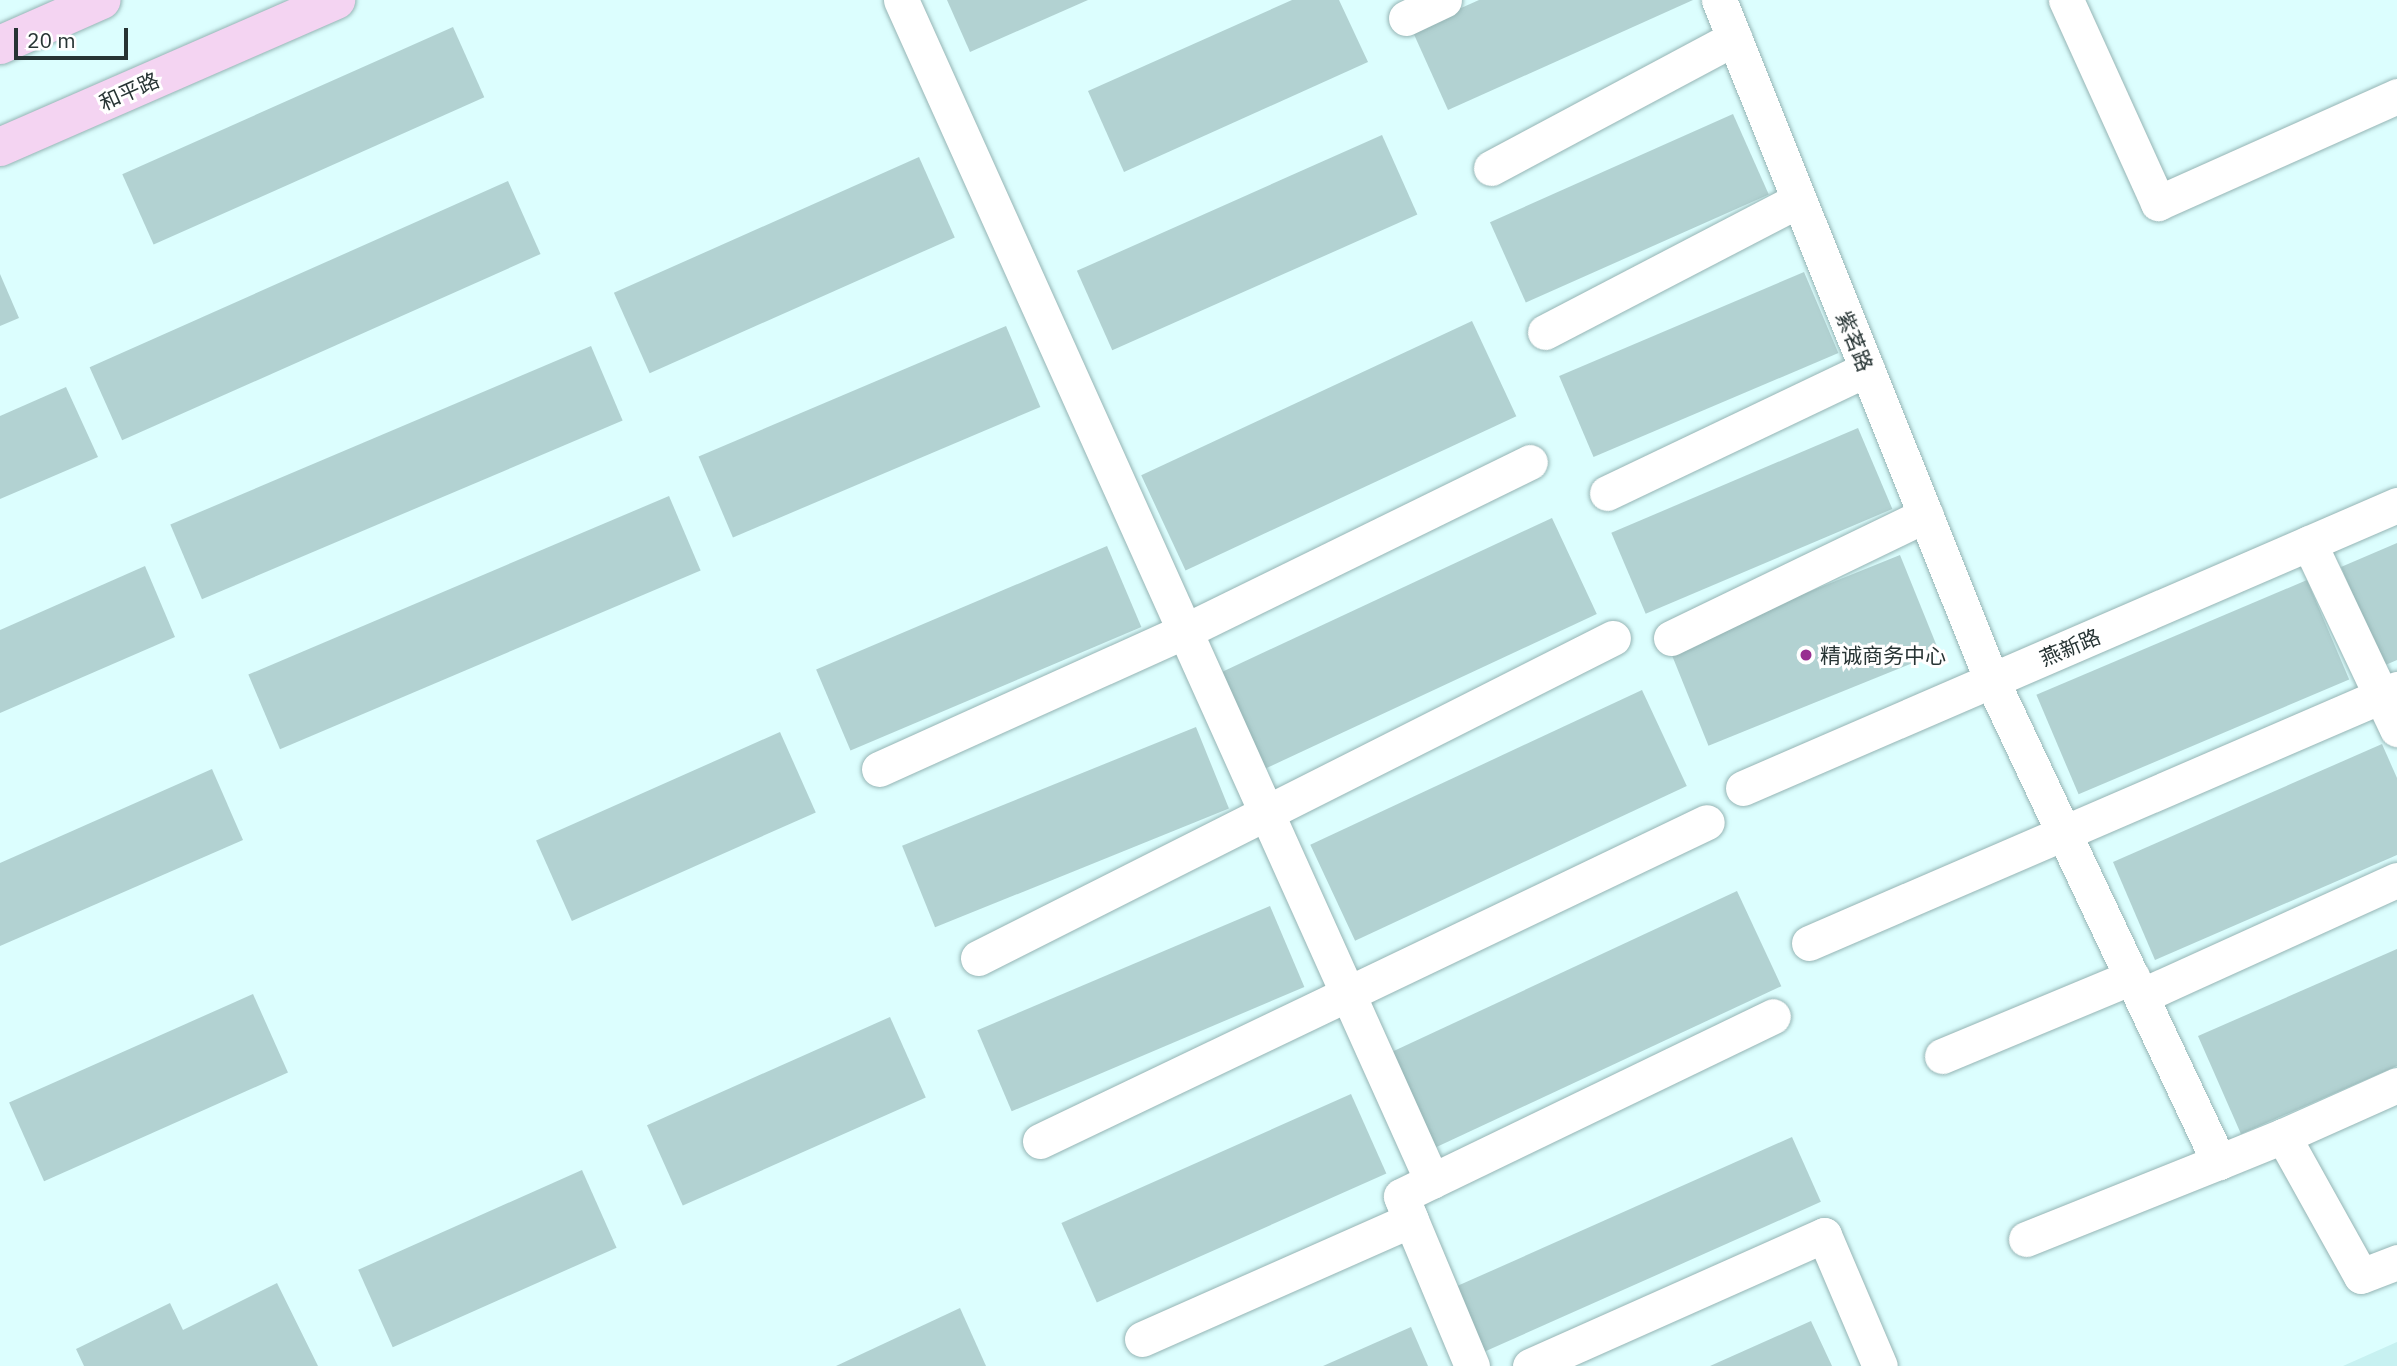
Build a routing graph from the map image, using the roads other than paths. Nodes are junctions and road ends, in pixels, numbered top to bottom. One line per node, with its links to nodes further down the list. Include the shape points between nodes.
1 (102, 0): 9 (main road)
2 (335, 0): 11 (main road, 和平路)
3 (901, 0): 21 (street)
4 (1444, 0): 7 (street)
5 (1719, 0): 8 (street, 紫茗路)
6 (2066, 0): 10 (street, via 2158,203)
7 (1406, 18)
8 (1734, 38): 12 (street); 13 (street, 紫茗路)
9 (0, 45)
10 (2397, 96)
11 (0, 148)
12 (1491, 168)
13 (1799, 200): 14 (street); 15 (street, 紫茗路)
14 (1545, 332)
15 (1867, 369): 17 (street); 19 (street, 紫茗路)
16 (1530, 461): 21 (street)
17 (1607, 493)
18 (2397, 505): 20 (street, 燕新路)
19 (1926, 515): 23 (street); 24 (street, 紫茗路)
20 (2309, 543): 24 (street, 燕新路); 25 (street)
21 (1185, 631): 27 (street); 29 (street)
22 (1613, 638): 29 (street)
23 (1671, 638)
24 (1992, 681): 28 (street, 燕新路); 31 (street, 紫茗路)
25 (2389, 692): 26 (street); 31 (street)
26 (2397, 729)
27 (879, 769)
28 (1743, 788)
29 (1267, 813): 34 (street); 36 (street)
30 (1707, 822): 36 (street)
31 (2065, 836): 33 (street); 35 (street, 紫茗路)
32 (2397, 880): 35 (street)
33 (1809, 943)
34 (978, 958)
35 (2136, 987): 38 (street); 42 (street, 紫茗路)
36 (1347, 993): 41 (street); 43 (street)
37 (1773, 1016): 43 (street)
38 (1941, 1056)
39 (2397, 1084): 40 (street)
40 (2283, 1136): 42 (street); 46 (street, via 2361,1276)
41 (1040, 1141)
42 (2219, 1162): 45 (street)
43 (1432, 1181): 44 (street, via 1401,1196)
44 (1411, 1220): 47 (street); 48 (street)
45 (2026, 1240)
46 (2397, 1262)
47 (1142, 1339)
48 (1472, 1366)
49 (1530, 1366): 50 (street, via 1824,1235)
50 (1880, 1366)

